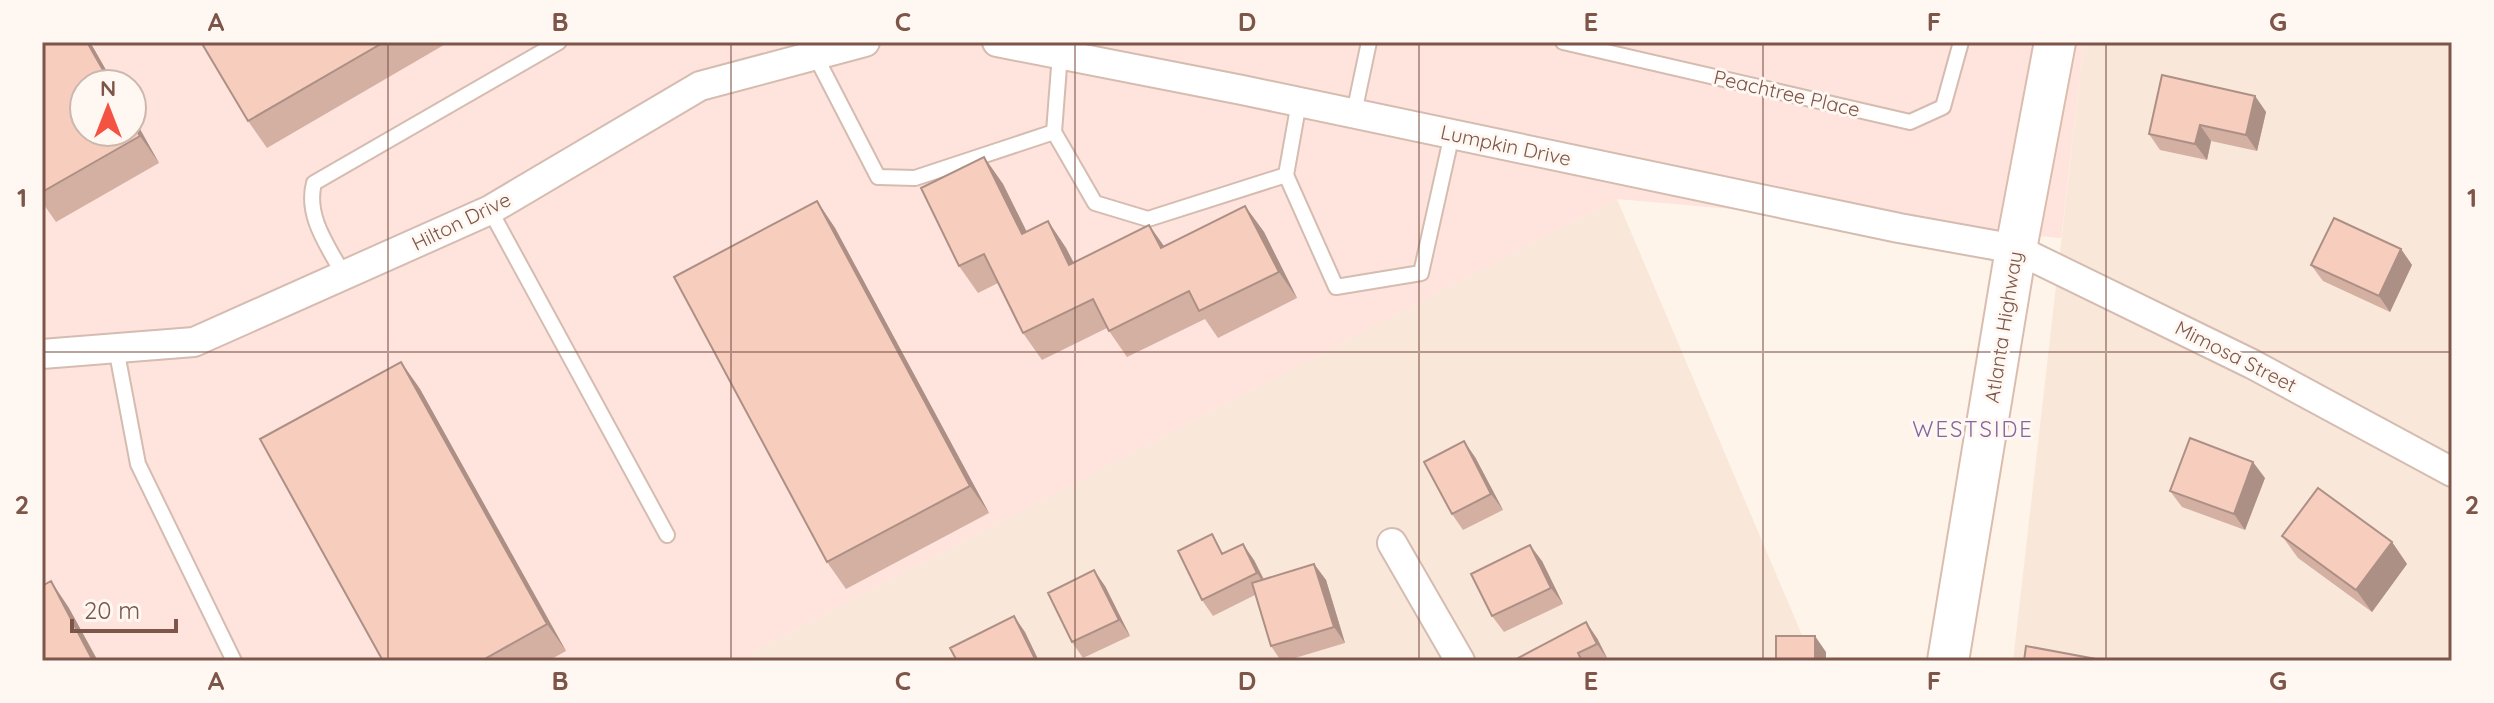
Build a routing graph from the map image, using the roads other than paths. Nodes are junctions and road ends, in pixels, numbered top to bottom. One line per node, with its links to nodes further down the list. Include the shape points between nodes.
1 (559, 42): 17 (lane, via 314,183 311,212)
2 (865, 42): 9 (street, Hilton Drive)
3 (997, 42): 8 (street, Lumpkin Drive)
4 (1369, 42): 11 (lane)
5 (1563, 42): 6 (lane, Peachtree Place, via 1910,122 1943,107)
6 (1961, 42)
7 (2055, 42): 16 (main road, Atlanta Highway)
8 (1060, 54): 10 (street, Lumpkin Drive); 12 (lane)
9 (815, 55): 12 (lane, via 878,177 915,178); 15 (street, Hilton Drive, via 700,86)
10 (1299, 102): 11 (street, Lumpkin Drive); 14 (lane)
11 (1354, 113): 13 (street, Lumpkin Drive)
12 (1054, 132): 14 (lane, via 1095,203 1148,219)
13 (1452, 134): 14 (lane, via 1421,273 1336,287); 16 (street, Lumpkin Drive)
14 (1286, 175)
15 (490, 210): 17 (street, Hilton Drive); 21 (lane)
16 (2016, 249): 20 (street, Mimosa Street, via 2252,364); 25 (main road, Atlanta Highway)
17 (344, 276): 18 (street, Hilton Drive, via 194,342)
18 (116, 348): 19 (street, Hilton Drive); 23 (lane, via 138,464)
19 (42, 354)
20 (2452, 472)
21 (667, 535)
22 (1392, 543): 24 (street)
23 (234, 661)
24 (1460, 661)
25 (1948, 661)

